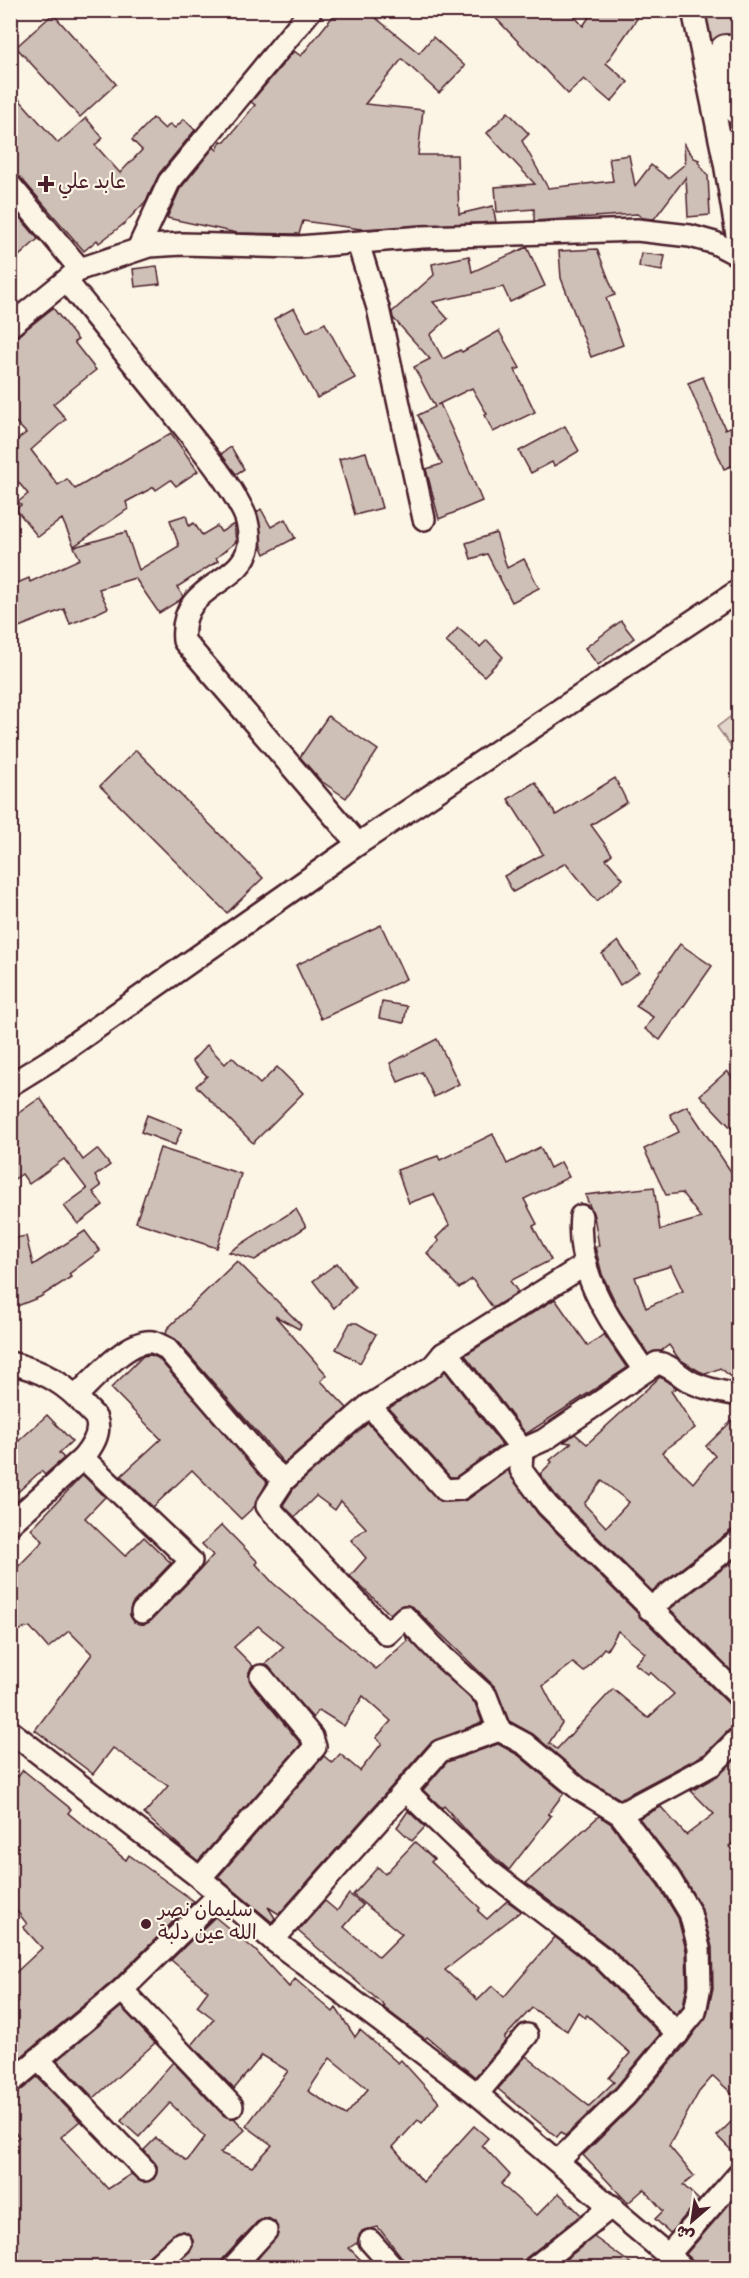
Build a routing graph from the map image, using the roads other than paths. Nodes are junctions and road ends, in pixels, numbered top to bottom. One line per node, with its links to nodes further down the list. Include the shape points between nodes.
1 (311, 10): 8 (street, via 170,182)
2 (693, 10): 6 (street)
3 (726, 51): 4 (highway)
4 (738, 108)
5 (10, 185): 10 (street)
6 (738, 241)
7 (358, 243): 8 (street, via 299,247 182,244); 9 (street, via 422,237 637,230 690,236); 12 (street, via 378,308)
8 (138, 249): 10 (street)
9 (738, 255)
10 (73, 275): 11 (street); 14 (street, via 221,473 244,512 249,538 243,560 191,604 184,617 184,641)
11 (10, 326)
12 (424, 519)
13 (738, 591): 14 (street)
14 (358, 844): 15 (street)
15 (10, 1085)
16 (580, 1216): 17 (street, via 579,1235)
17 (586, 1264): 18 (street); 20 (street, via 601,1306)
18 (443, 1354): 23 (street, via 432,1366); 24 (street, via 453,1361)
19 (10, 1364): 22 (street, via 24,1366 62,1384)
20 (644, 1370): 21 (street, via 657,1363 665,1364 708,1390); 24 (street, via 544,1440)
21 (738, 1395)
22 (76, 1396): 25 (street, via 96,1419 93,1446); 26 (street, via 133,1346 153,1342 166,1348)
23 (369, 1405): 24 (street, via 445,1490 460,1489); 26 (street)
24 (522, 1449): 29 (street, via 521,1470 531,1486)
25 (83, 1458): 27 (street); 30 (street, via 191,1561)
26 (284, 1480): 33 (street, via 267,1506 387,1634 405,1617 486,1696)
27 (10, 1524)
28 (738, 1541): 29 (street)
29 (650, 1609): 32 (street)
30 (142, 1612)
31 (261, 1676): 38 (street, via 312,1737 315,1747)
32 (738, 1695)
33 (499, 1730): 36 (street, via 440,1751); 37 (street, via 525,1744 579,1789)
34 (10, 1731): 38 (street)
35 (738, 1739): 37 (street, via 713,1764)
36 (406, 1791): 40 (street); 42 (street, via 488,1870 603,1958)
37 (620, 1814): 42 (street, via 669,1878 690,1913 699,1948 700,1986 694,2012)
38 (200, 1878): 39 (street)
39 (219, 1895): 40 (street); 41 (street)
40 (273, 1940): 46 (street)
41 (122, 1990): 44 (street); 47 (street)
42 (678, 2034): 48 (street, via 625,2097)
43 (527, 2035): 46 (street)
44 (38, 2059): 45 (street); 49 (street)
45 (10, 2082)
46 (477, 2094): 48 (street)
47 (232, 2106)
48 (558, 2161): 51 (street)
49 (146, 2169)
50 (738, 2175): 55 (street)
51 (612, 2206): 55 (street); 59 (street)
52 (266, 2231): 57 (street)
53 (370, 2241): 58 (street)
54 (180, 2243): 56 (street)
55 (675, 2261)
56 (154, 2268)
57 (232, 2268)
58 (394, 2268)
59 (534, 2268)

